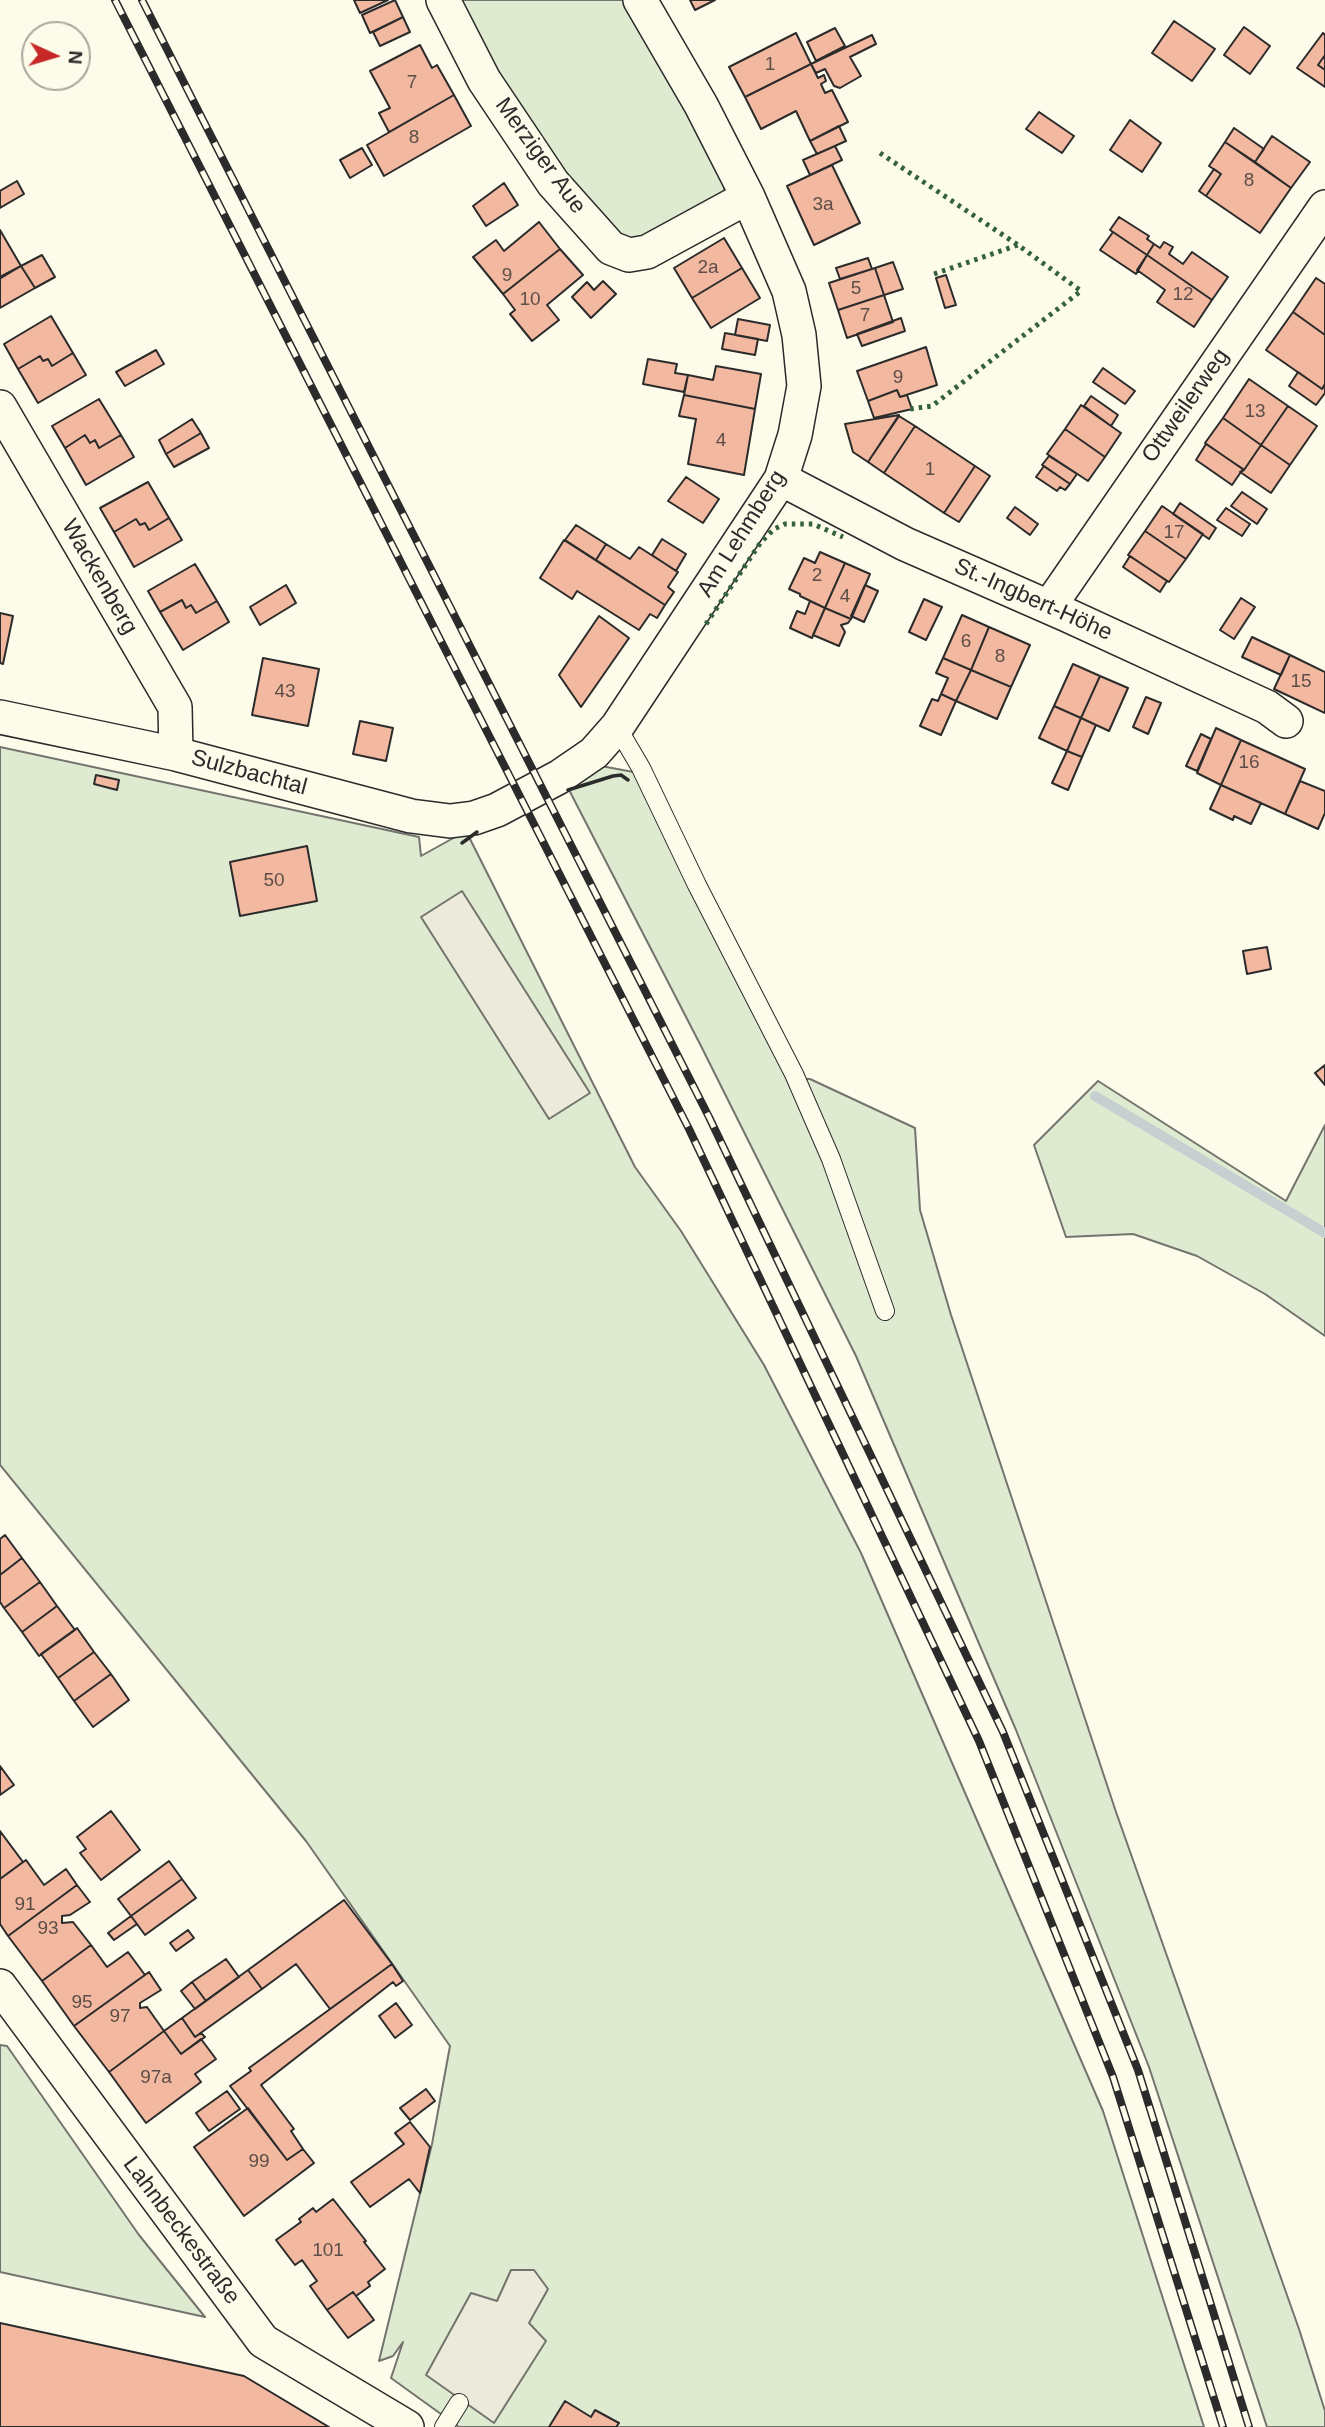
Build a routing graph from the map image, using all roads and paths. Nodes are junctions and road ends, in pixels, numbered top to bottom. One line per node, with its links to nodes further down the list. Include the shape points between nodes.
1 (443, 0): 3 (street, Merziger Aue, via 484,80 553,183 611,248 629,255 648,252)
2 (640, 0): 3 (street, Am Lehmberg)
3 (748, 197): 6 (street, Am Lehmberg, via 789,291 799,335 804,386)
4 (1325, 207): 7 (street, Ottweilerweg)
5 (0, 407): 11 (street, Wackenberg, via 175,707)
6 (780, 480): 7 (street, St.-Ingbert-Höhe, via 905,544); 10 (street, Am Lehmberg)
7 (1049, 607): 9 (street, St.-Ingbert-Höhe, via 1267,707)
8 (0, 718): 11 (street, Sulzbachtal)
9 (1286, 721)
10 (617, 727): 12 (street, Am Lehmberg, via 579,764); 13 (lane, via 794,1074 831,1159)
11 (176, 754): 12 (street, Sulzbachtal, via 411,816 450,821)
12 (497, 810)
13 (885, 1311)
14 (0, 1986): 16 (street, Lahnbeckestraße, via 263,2341)
15 (459, 2403): 17 (lane)
16 (392, 2423)
17 (444, 2427)

